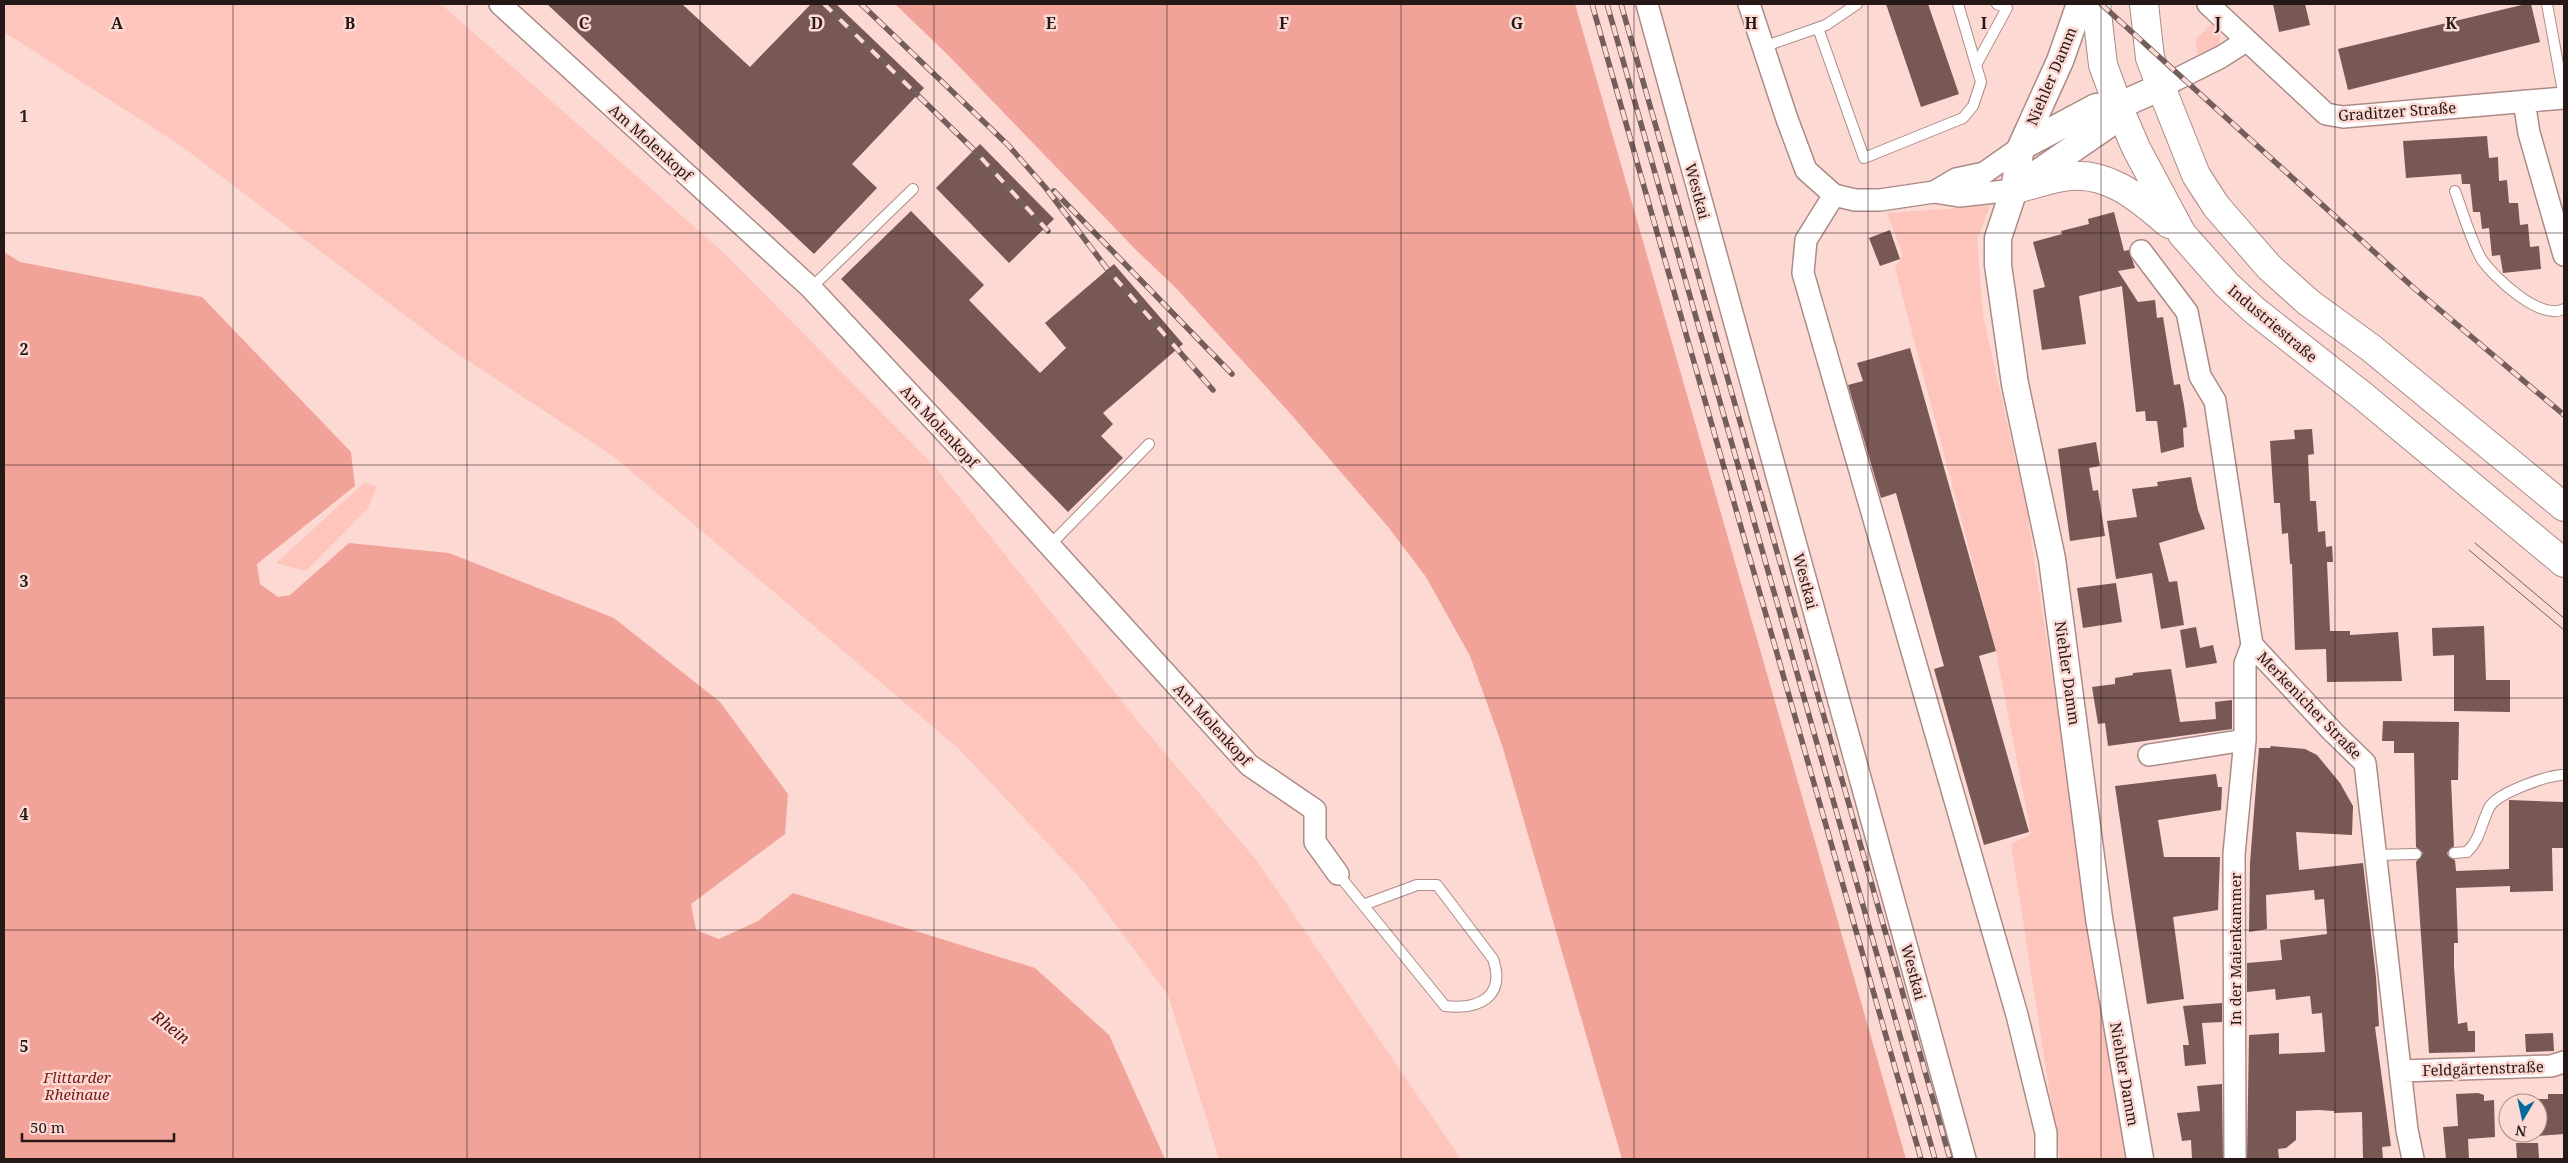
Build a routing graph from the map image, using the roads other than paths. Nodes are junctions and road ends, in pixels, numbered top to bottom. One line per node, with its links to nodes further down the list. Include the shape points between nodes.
1 (1647, 4): 47 (street, Westkai)
2 (1750, 4): 14 (street)
3 (1857, 4): 12 (lane)
4 (1958, 4): 15 (lane)
5 (1997, 4): 15 (lane, via 2007,8)
6 (2080, 4): 20 (street, Niehler Damm, via 2060,61)
7 (2096, 4): 19 (main road, Industriestraße, via 2103,65)
8 (2144, 4): 16 (main road, via 2150,58)
9 (2208, 4): 13 (street, Graditzer Straße)
10 (2547, 4): 17 (lane)
11 (508, 6): 30 (street, Am Molenkopf)
12 (1818, 28): 14 (lane); 15 (lane, via 1864,158 1963,118 1973,106 1981,82)
13 (2246, 41): 16 (street); 18 (street, Graditzer Straße, via 2326,114 2343,117)
14 (1764, 47): 25 (street, via 1806,170)
15 (1976, 65)
16 (2161, 87): 19 (street, Niehler Damm); 33 (main road, via 2196,175 2222,214 2269,267 2308,302 2371,348)
17 (2564, 98): 18 (street, Graditzer Straße)
18 (2524, 101): 26 (street, via 2529,133)
19 (2118, 106): 20 (street, Niehler Damm, via 2096,107); 22 (street, via 2106,126); 27 (main road, Industriestraße, via 2140,156)
20 (2021, 147): 22 (street, Niehler Damm); 24 (street, via 1984,173 1956,179)
21 (913, 189): 30 (lane)
22 (2014, 190): 24 (street, via 1959,196); 27 (main road, via 2064,176 2100,179 2132,193); 49 (street, Niehler Damm, via 1998,238 2006,329 2052,559 2099,918)
23 (2455, 191): 31 (lane, via 2481,258 2499,279 2543,310 2559,312)
24 (1934, 192): 25 (street, via 1880,200)
25 (1834, 196): 48 (street, via 1806,240 1804,273 2017,1014 2046,1134)
26 (2561, 232): 29 (street)
27 (2182, 234): 35 (main road, Industriestraße, via 2221,279 2254,310)
28 (2141, 251): 36 (street, Merkenicher Straße, via 2187,312 2200,376 2216,401)
29 (2564, 255)
30 (811, 288): 34 (street, Am Molenkopf)
31 (2564, 309)
32 (1149, 444): 34 (lane)
33 (2564, 507)
34 (1050, 545): 43 (street, Am Molenkopf, via 1249,765 1315,810 1315,842)
35 (2564, 563)
36 (2252, 644): 37 (street, In der Maienkammer, via 2245,664); 42 (street, Merkenicher Straße, via 2365,763)
37 (2245, 740): 38 (street); 50 (street, In der Maienkammer, via 2234,854)
38 (2149, 755)
39 (2564, 775): 40 (lane, via 2554,775 2501,796 2489,806 2476,844 2467,852)
40 (2454, 852)
41 (2416, 854): 42 (lane)
42 (2376, 855): 46 (street, Merkenicher Straße)
43 (1338, 874): 44 (lane)
44 (1363, 905): 44 (lane, via 1445,1006 1464,1008 1484,1001 1495,987 1498,973 1493,959 1437,885 1417,885)
45 (2564, 1062): 46 (street, Feldgärtenstraße, via 2551,1066)
46 (2401, 1071): 51 (street, Merkenicher Straße)
47 (1965, 1159)
48 (2046, 1159)
49 (2140, 1159)
50 (2235, 1159)
51 (2413, 1159)

